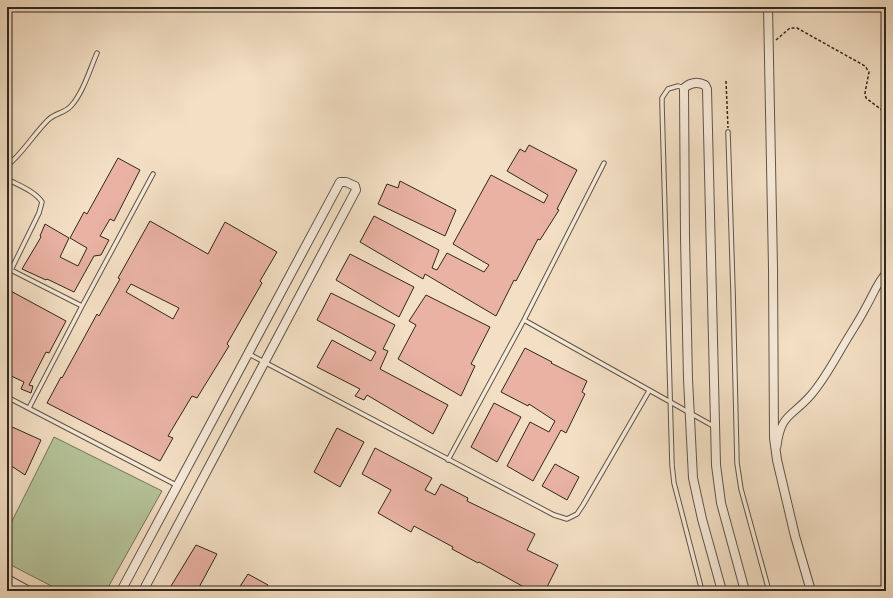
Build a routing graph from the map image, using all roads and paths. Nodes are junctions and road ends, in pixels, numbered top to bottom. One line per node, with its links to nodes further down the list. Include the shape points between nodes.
1 (768, 7): 2 (street)
2 (769, 46): 6 (path, via 787,30 793,27 800,28 868,69 866,98); 25 (street)
3 (97, 53): 9 (lane, via 72,105 48,120 16,159)
4 (726, 81): 7 (path)
5 (684, 88): 21 (lane, via 678,86 668,89 662,98); 23 (street); 24 (street, via 689,84 701,82 707,89)
6 (886, 113)
7 (728, 132): 36 (lane, via 737,463 741,489)
8 (604, 163): 16 (lane)
9 (7, 166)
10 (153, 174): 15 (lane)
11 (7, 179): 13 (lane, via 42,202 39,214)
12 (7, 268): 13 (lane)
13 (11, 270): 15 (lane)
14 (886, 273): 25 (street, via 820,382 784,421 778,435)
15 (82, 306): 22 (lane)
16 (524, 320): 19 (lane); 26 (lane)
17 (249, 354): 18 (lane); 18 (street, via 340,182 355,186 356,190); 27 (street)
18 (265, 363): 26 (lane); 32 (street)
19 (649, 391): 21 (lane); 26 (lane, via 583,505 577,514 567,519 554,515)
20 (7, 397): 22 (lane)
21 (670, 402): 23 (lane); 33 (lane, via 674,483)
22 (29, 408): 27 (lane)
23 (689, 412): 24 (lane); 34 (street, via 693,478)
24 (715, 427): 35 (street, via 721,503)
25 (776, 453): 37 (street)
26 (448, 460)
27 (178, 486): 31 (street)
28 (7, 579): 30 (street)
29 (886, 586): 38 (lane)
30 (29, 591)
31 (121, 591)
32 (143, 591)
33 (702, 591)
34 (722, 591)
35 (745, 591)
36 (769, 591)
37 (811, 591)
38 (875, 591)

